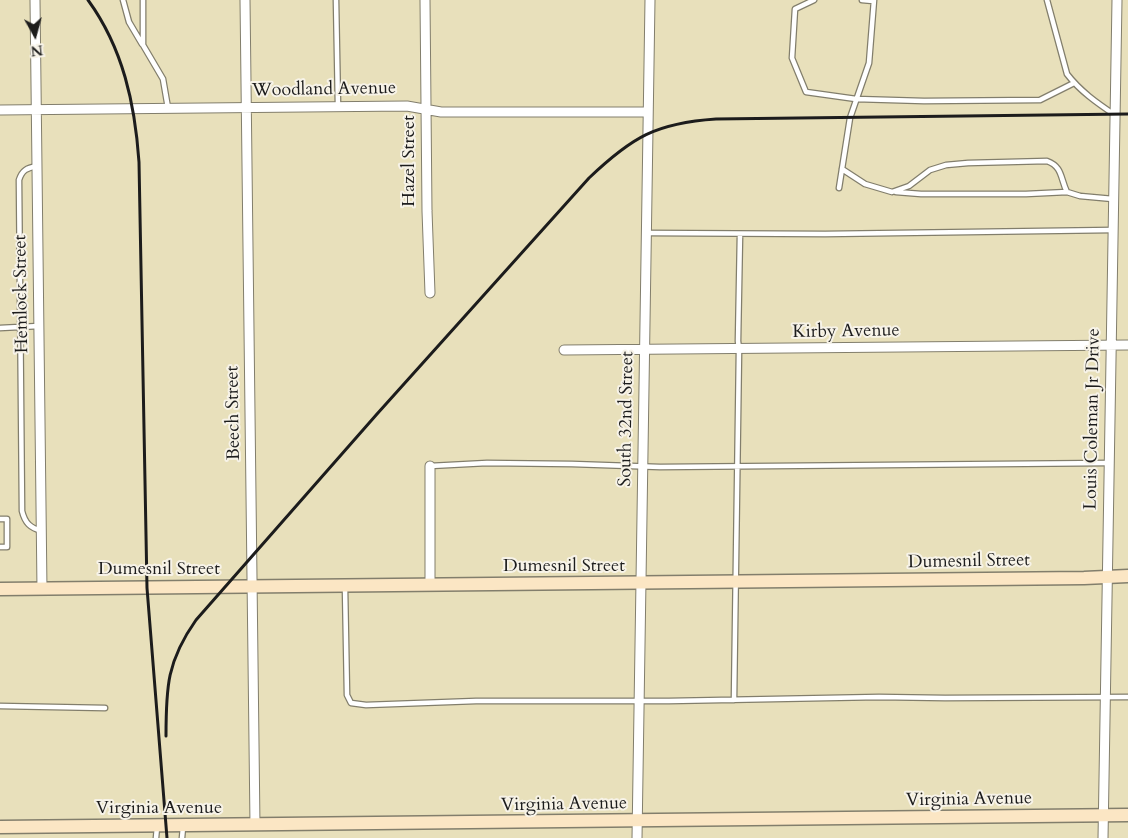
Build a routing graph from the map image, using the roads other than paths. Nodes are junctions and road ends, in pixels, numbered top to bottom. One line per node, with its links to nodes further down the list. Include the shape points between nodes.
1 (35, 0): 21 (street, Hemlock Street)
2 (123, 0): 13 (lane, via 129,22)
3 (142, 0): 13 (lane)
4 (245, 0): 17 (street, Beech Street)
5 (336, 0): 16 (lane)
6 (425, 0): 19 (street, Hazel Street)
7 (650, 0): 22 (street, South 32nd Street)
8 (814, 0): 15 (lane, via 795,9 792,58 806,92)
9 (862, 0): 12 (lane)
10 (1047, 0): 14 (lane, via 1067,74)
11 (1117, 0): 23 (street, Louis Coleman Jr Drive)
12 (874, 1): 15 (lane, via 869,63)
13 (143, 45): 18 (lane, via 163,80)
14 (1074, 83): 15 (lane, via 1040,100); 23 (lane)
15 (856, 99): 25 (lane)
16 (338, 106): 17 (street, Woodland Avenue); 19 (street, Woodland Avenue)
17 (247, 107): 18 (street, Woodland Avenue); 55 (street, Beech Street)
18 (168, 108): 21 (street, Woodland Avenue)
19 (426, 109): 22 (street, Woodland Avenue, via 441,112); 33 (street, Hazel Street)
20 (0, 110): 21 (street, Woodland Avenue)
21 (36, 110): 24 (street, Hemlock Street)
22 (648, 112): 31 (street, South 32nd Street)
23 (1115, 114): 29 (street, Louis Coleman Jr Drive)
24 (37, 166): 34 (street, Hemlock Street); 35 (lane, via 26,168 19,180)
25 (842, 169): 26 (lane); 27 (lane, via 865,184)
26 (838, 188)
27 (892, 192): 28 (lane); 28 (lane, via 909,186 930,170 946,166 1047,161 1055,164)
28 (1067, 192): 29 (lane)
29 (1113, 198): 30 (street, Louis Coleman Jr Drive)
30 (1113, 230): 32 (lane); 37 (street, Louis Coleman Jr Drive)
31 (646, 233): 32 (lane); 41 (street, South 32nd Street)
32 (740, 234): 39 (lane)
33 (430, 292)
34 (39, 326): 35 (lane); 47 (street, Hemlock Street)
35 (21, 327): 36 (lane); 47 (lane, via 22,512 30,526)
36 (0, 328)
37 (1112, 345): 38 (street, Kirby Avenue); 39 (street, Kirby Avenue); 42 (street, Louis Coleman Jr Drive)
38 (1128, 345)
39 (739, 349): 41 (street, Kirby Avenue); 45 (lane)
40 (564, 350): 41 (street, Kirby Avenue)
41 (644, 350): 44 (street, South 32nd Street)
42 (1109, 463): 45 (lane); 50 (street, Louis Coleman Jr Drive)
43 (430, 466): 44 (lane); 53 (street)
44 (643, 466): 45 (lane); 52 (street, South 32nd Street)
45 (737, 466): 51 (lane)
46 (0, 519): 48 (lane, via 7,518 7,547)
47 (42, 531): 56 (street, Hemlock Street)
48 (0, 547)
49 (1128, 576): 50 (main road, Dumesnil Street)
50 (1107, 577): 51 (main road, Dumesnil Street); 58 (street, Louis Coleman Jr Drive)
51 (735, 582): 52 (main road, Dumesnil Street); 61 (lane)
52 (641, 583): 53 (main road, Dumesnil Street); 60 (street, South 32nd Street)
53 (430, 585): 54 (main road, Dumesnil Street)
54 (345, 586): 55 (main road, Dumesnil Street); 60 (lane, via 347,695 351,704)
55 (253, 587): 56 (main road, Dumesnil Street); 67 (street, Beech Street)
56 (42, 588): 57 (main road, Dumesnil Street)
57 (0, 589)
58 (1105, 697): 59 (lane); 61 (lane); 65 (street, Louis Coleman Jr Drive)
59 (1128, 697)
60 (639, 700): 61 (lane); 66 (street, South 32nd Street)
61 (734, 700)
62 (0, 706): 63 (lane)
63 (105, 708)
64 (1128, 815): 65 (main road, Virginia Avenue)
65 (1104, 816): 66 (main road, Virginia Avenue); 72 (street, Louis Coleman Jr Drive)
66 (637, 822): 67 (main road, Virginia Avenue); 71 (street, South 32nd Street)
67 (255, 825): 70 (main road, Virginia Avenue)
68 (0, 827): 69 (main road, Virginia Avenue)
69 (157, 832): 70 (main road, Virginia Avenue)
70 (183, 832)
71 (637, 838)
72 (1103, 838)

